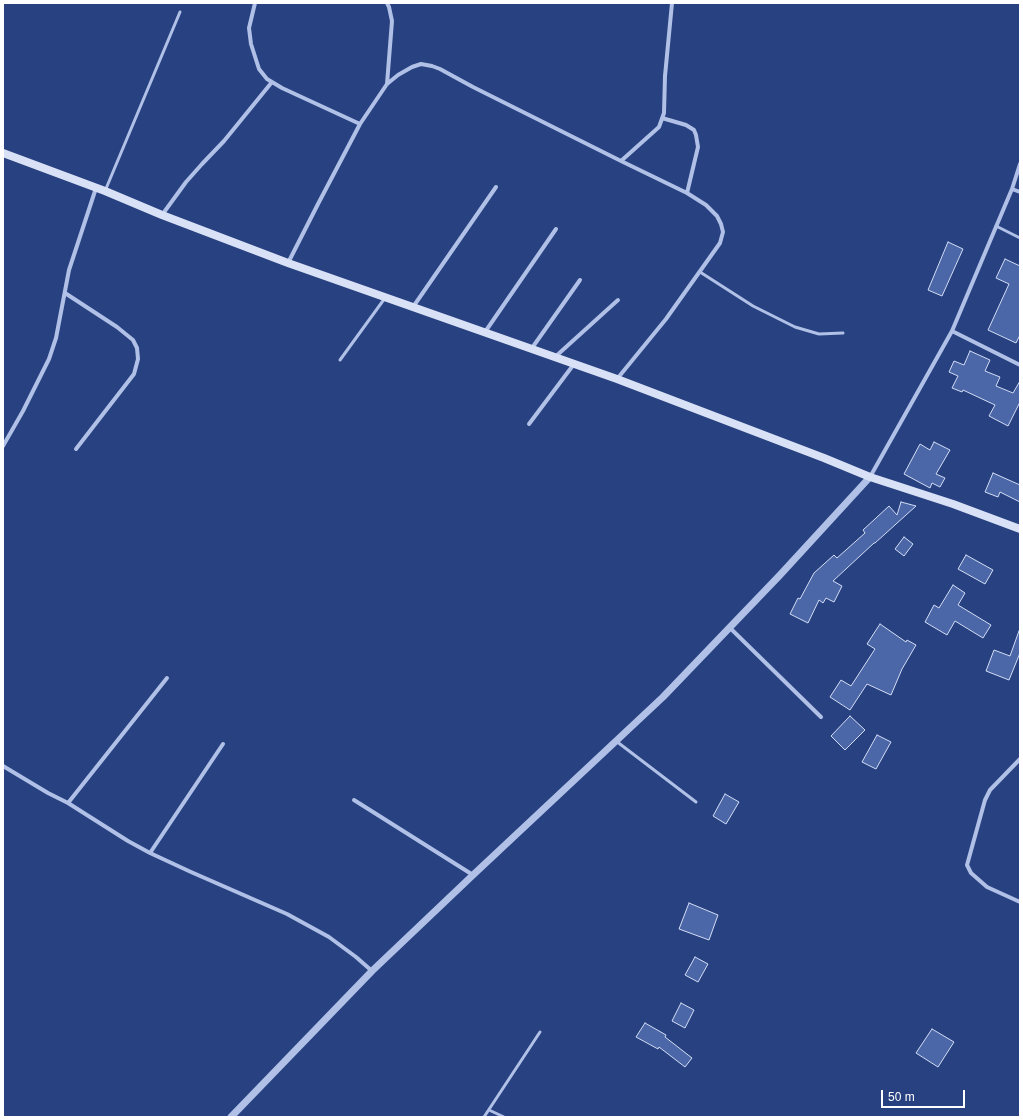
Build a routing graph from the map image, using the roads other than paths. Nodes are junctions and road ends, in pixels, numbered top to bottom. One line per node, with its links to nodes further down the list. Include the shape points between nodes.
1 (255, 3): 5 (street, via 249,28 251,44 259,69)
2 (387, 3): 6 (street, via 392,21)
3 (672, 3): 7 (street)
4 (180, 12): 15 (lane)
5 (272, 82): 8 (street); 18 (street, via 224,141 186,182)
6 (387, 84): 8 (street); 10 (street, via 412,67 421,64 432,66)
7 (662, 118): 10 (street, via 659,127); 16 (street, via 686,125 694,130 696,135 698,146)
8 (360, 124): 22 (street)
9 (3, 153): 13 (main road)
10 (621, 161): 16 (street)
11 (1020, 164): 14 (street)
12 (496, 187): 28 (street)
13 (96, 188): 15 (main road); 25 (street, via 69,270)
14 (1012, 189): 17 (street); 19 (street)
15 (105, 191): 18 (main road)
16 (687, 192): 23 (street, via 706,205 722,224 720,243)
17 (1020, 192)
18 (162, 214): 22 (main road)
19 (996, 226): 21 (lane); 29 (street)
20 (556, 229): 30 (street)
21 (1020, 238)
22 (288, 263): 26 (main road)
23 (700, 272): 31 (lane, via 753,306 795,327 819,334); 37 (street)
24 (580, 280): 32 (street)
25 (65, 293): 39 (street, via 49,359); 40 (street, via 133,340 138,359 134,374)
26 (385, 297): 28 (main road); 34 (lane)
27 (618, 300): 33 (street)
28 (413, 307): 30 (main road)
29 (952, 331): 36 (street); 41 (street)
30 (485, 332): 32 (main road)
31 (843, 333)
32 (532, 348): 33 (main road)
33 (555, 357): 35 (main road)
34 (340, 360)
35 (574, 364): 37 (main road); 38 (street)
36 (1020, 364)
37 (617, 379): 41 (main road)
38 (529, 424)
39 (3, 446)
40 (76, 449)
41 (870, 477): 42 (main road); 43 (street)
42 (1020, 529)
43 (729, 627): 45 (street); 46 (street)
44 (168, 678): 52 (street)
45 (821, 717)
46 (616, 741): 51 (lane); 54 (street)
47 (223, 744): 53 (street)
48 (1020, 759): 55 (street, via 990,790 967,865 971,873 987,887)
49 (3, 766): 52 (street)
50 (354, 800): 54 (street)
51 (696, 802)
52 (68, 803): 53 (street)
53 (150, 853): 56 (street, via 287,914 329,937)
54 (473, 875): 56 (street)
55 (1020, 902)
56 (372, 971): 59 (street)
57 (540, 1032): 58 (lane)
58 (489, 1110): 60 (lane); 61 (lane)
59 (231, 1117)
60 (484, 1117)
61 (504, 1117)

